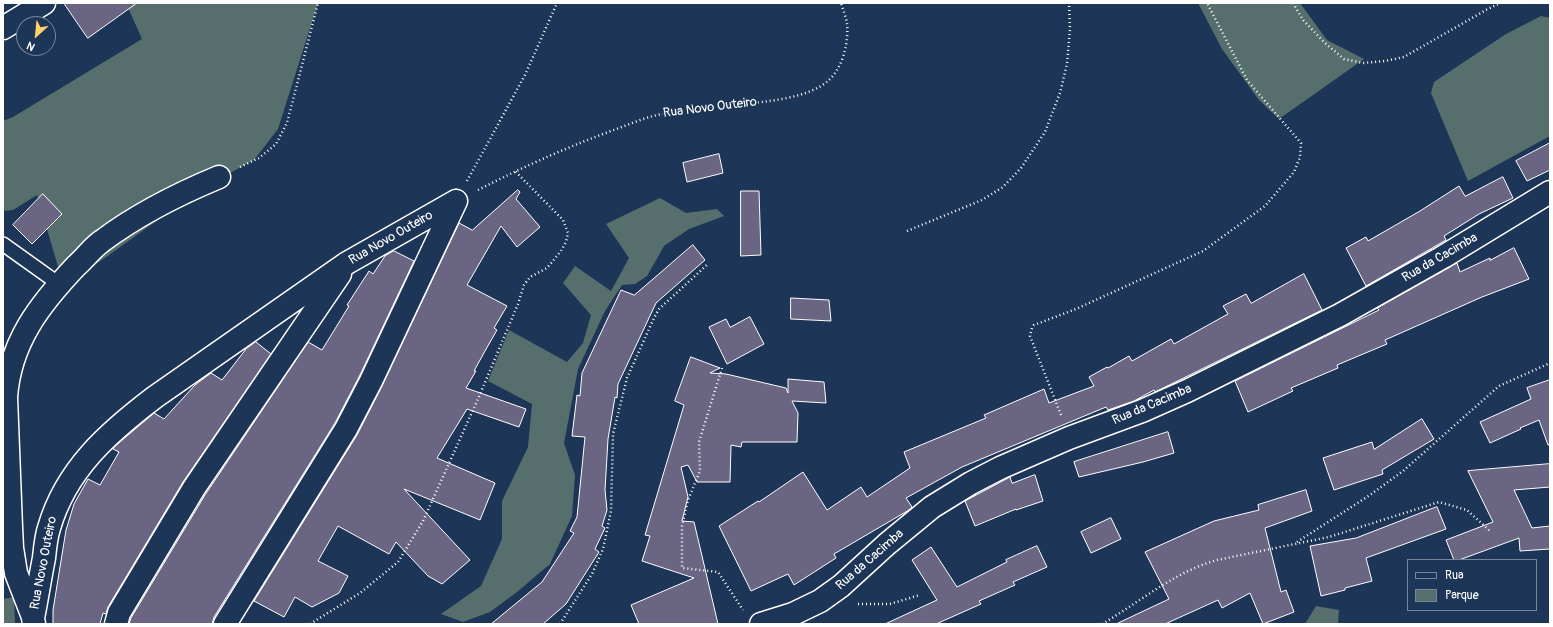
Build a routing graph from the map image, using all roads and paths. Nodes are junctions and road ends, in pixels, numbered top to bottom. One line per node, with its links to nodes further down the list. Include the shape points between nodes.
1 (44, 3): 9 (street)
2 (318, 3): 11 (path, via 287,123 276,144 259,158)
3 (557, 3): 13 (path, via 525,75)
4 (841, 3): 10 (path, Rua Novo Outeiro, via 847,38 844,52 838,68 830,79 820,86 786,99 652,116 578,143)
5 (1069, 3): 14 (path, via 1070,29 1060,93 1045,132 1021,168 1004,187 982,200)
6 (1207, 3): 21 (path, via 1246,80 1301,144 1300,157 1294,172 1265,206 1203,251 1076,309 1034,325 1030,336)
7 (1293, 3): 8 (path, via 1303,20 1325,43 1344,59 1363,63 1404,57)
8 (1500, 3)
9 (3, 28)
10 (515, 171): 13 (path, Rua Novo Outeiro); 31 (path, via 563,220 568,233 566,242 548,268 530,277 524,285 493,363 423,522 398,562 360,593)
11 (219, 177): 18 (street, via 190,189 122,227 100,242)
12 (1550, 192): 21 (street, Rua da Cacimba, via 1443,257 1340,315 1180,394)
13 (456, 201): 16 (street, Rua Novo Outeiro); 30 (street, via 346,428)
14 (907, 230)
15 (3, 244): 18 (lane)
16 (347, 263): 28 (street, Rua Novo Outeiro, via 129,416 86,458 62,493 54,511); 29 (street, via 194,488 119,613)
17 (708, 264): 32 (path, via 660,309 632,364 613,434 611,511 603,549 592,574)
18 (58, 284): 22 (street, via 27,327 11,362 7,378)
19 (1550, 364): 24 (path, via 1499,386 1403,472)
20 (722, 368): 27 (path, via 699,442 700,471 688,500 682,526 682,568 718,572)
21 (1069, 438): 33 (street, Rua da Cacimba, via 971,482 932,507 841,586 820,601 793,614)
22 (5, 468): 28 (street, via 16,573)
23 (1490, 531): 24 (path, via 1467,510 1439,502 1355,530)
24 (1295, 544): 34 (path, via 1200,565 1180,574)
25 (920, 595): 26 (path, via 890,604)
26 (856, 604)
27 (743, 611)
28 (33, 621)
29 (116, 624)
30 (225, 624)
31 (310, 624)
32 (560, 624)
33 (761, 624)
34 (1102, 624)

